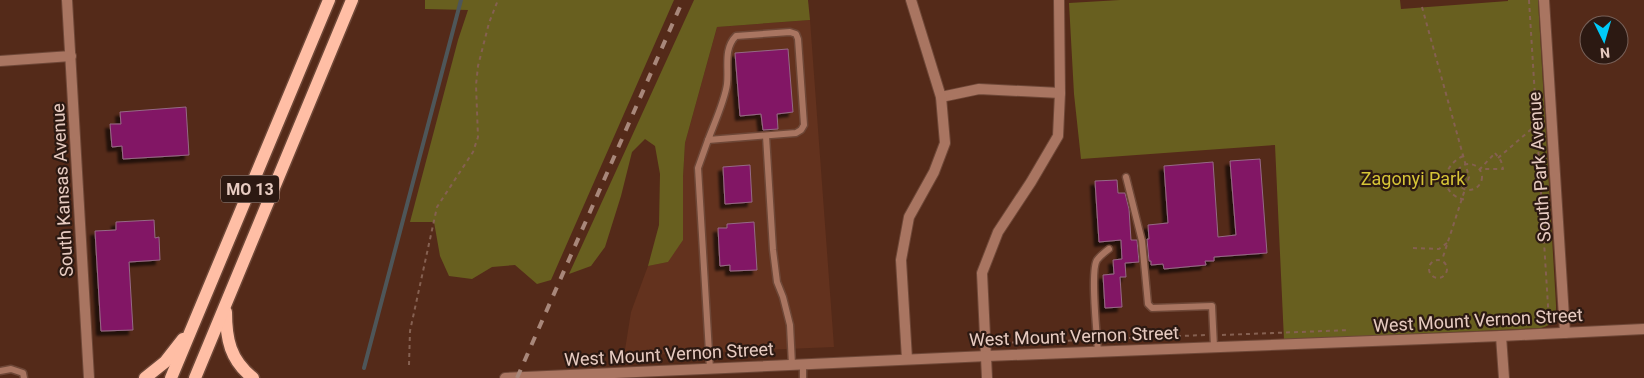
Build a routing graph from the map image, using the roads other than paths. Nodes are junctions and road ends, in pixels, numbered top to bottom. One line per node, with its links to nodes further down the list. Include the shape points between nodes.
1 (67, 0): 7 (street, South Kansas Avenue)
2 (329, 0): 16 (main road, MO 13)
3 (352, 0): 15 (main road, MO 13)
4 (911, 0): 10 (street)
5 (1059, 0): 9 (street)
6 (1544, 0): 18 (street, South Park Avenue)
7 (70, 56): 8 (street); 29 (street, South Kansas Avenue)
8 (0, 61)
9 (1060, 94): 10 (street, via 979,89); 22 (street, via 1058,136 998,232 982,273)
10 (941, 97): 23 (street, via 944,143 934,172 909,217 901,260)
11 (766, 136): 12 (lane); 12 (lane, via 796,133 804,125 798,39 790,32 736,36 731,41 727,86); 24 (lane, via 777,282)
12 (708, 140): 25 (lane, via 698,168)
13 (1126, 176): 20 (lane, via 1142,240 1148,304 1152,308 1212,306)
14 (1109, 249): 21 (lane, via 1095,265)
15 (226, 305): 32 (main road, MO 13); 33 (main road, via 229,345 241,366)
16 (199, 314): 30 (main road, via 165,362); 31 (main road, MO 13)
17 (1644, 329): 18 (street, West Mount Vernon Street)
18 (1566, 332): 19 (street, West Mount Vernon Street)
19 (1501, 336): 20 (street, West Mount Vernon Street); 37 (street)
20 (1214, 347): 21 (street, West Mount Vernon Street)
21 (1098, 352): 22 (street, West Mount Vernon Street)
22 (987, 356): 23 (street, West Mount Vernon Street); 36 (street)
23 (907, 360): 24 (street, West Mount Vernon Street)
24 (797, 364): 25 (street, West Mount Vernon Street); 35 (lane)
25 (710, 369): 27 (street, West Mount Vernon Street)
26 (0, 371): 28 (lane, via 11,369 23,373)
27 (635, 375): 34 (street, West Mount Vernon Street)
28 (24, 378)
29 (89, 378)
30 (145, 378)
31 (172, 378)
32 (195, 378)
33 (253, 378)
34 (505, 378)
35 (803, 378)
36 (987, 378)
37 (1504, 378)

